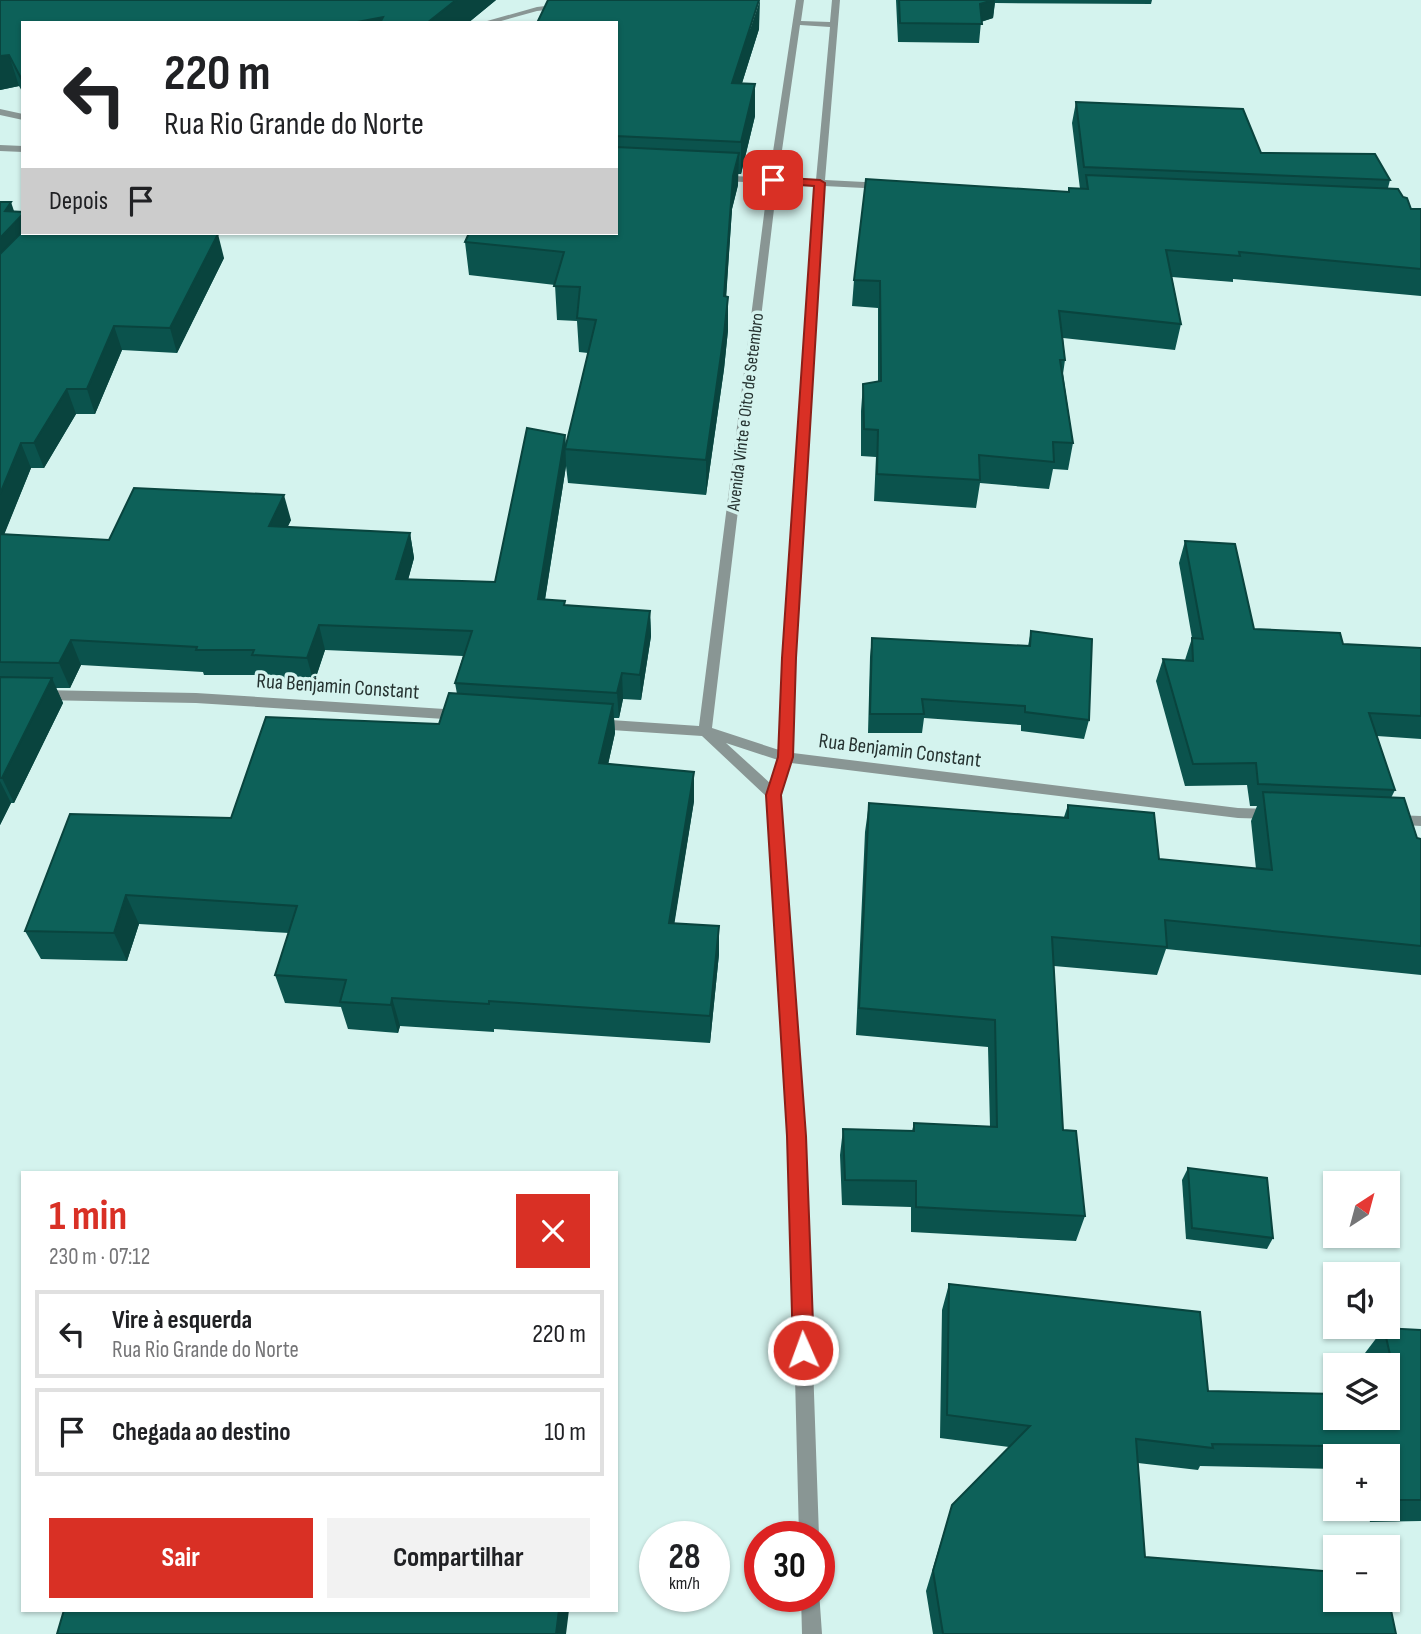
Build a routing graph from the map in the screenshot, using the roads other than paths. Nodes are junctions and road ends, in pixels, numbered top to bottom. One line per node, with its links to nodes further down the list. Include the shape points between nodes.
1 (800, 0): 5 (street, Avenida Vinte e Oito de Setembro)
2 (836, 0): 6 (street)
3 (577, 4): 4 (street)
4 (492, 21)
5 (798, 23): 6 (street); 12 (street, Avenida Vinte e Oito de Setembro)
6 (835, 25): 13 (street)
7 (0, 112): 8 (street)
8 (21, 117)
9 (0, 148): 10 (street)
10 (21, 149)
11 (708, 178): 12 (street)
12 (773, 180): 13 (street); 18 (street, Avenida Vinte e Oito de Setembro)
13 (820, 183): 14 (street); 19 (street)
14 (902, 187)
15 (28, 695): 16 (street, Rua Benjamin Constant, via 195,698)
16 (471, 716)
17 (581, 723): 18 (street, Rua Benjamin Constant)
18 (705, 731): 19 (street, Rua Benjamin Constant); 20 (street)
19 (786, 757): 20 (street); 21 (street, Rua Benjamin Constant, via 1238,813)
20 (774, 795): 24 (street, via 797,1136)
21 (1290, 815)
22 (1382, 819): 23 (street)
23 (1421, 821)
24 (809, 1521)
25 (811, 1612): 26 (street)
26 (812, 1634)

